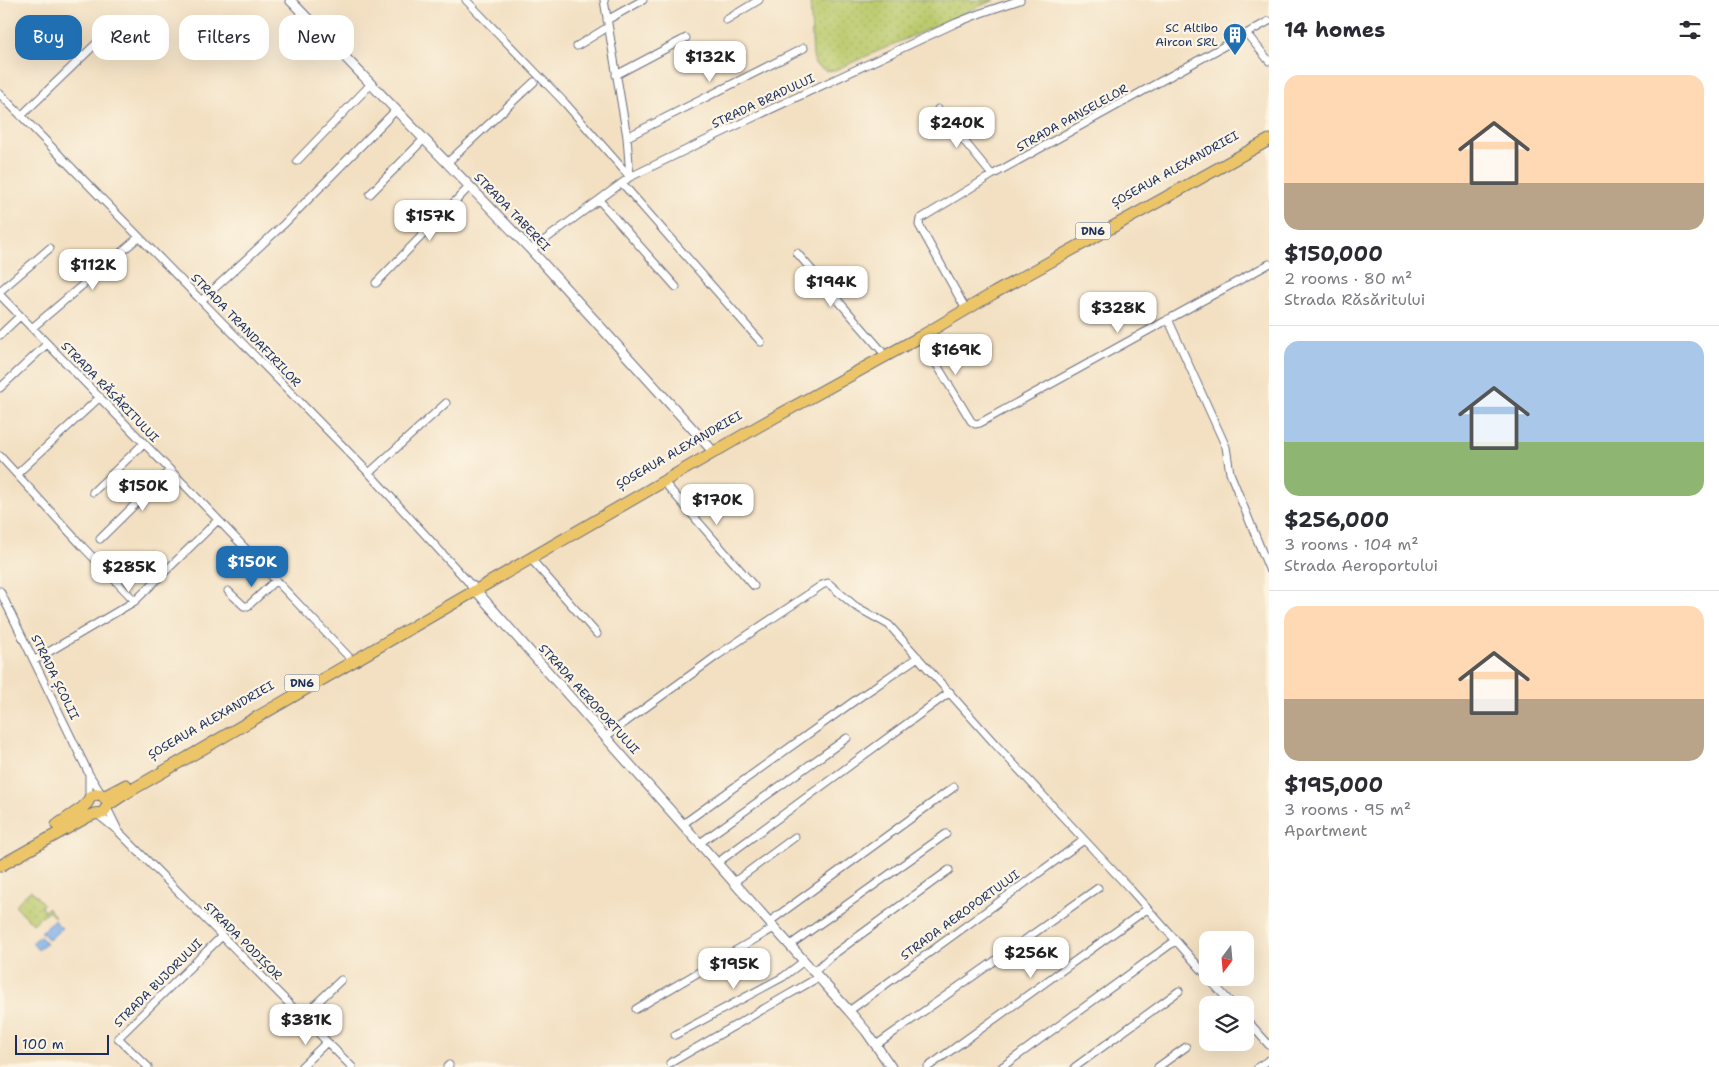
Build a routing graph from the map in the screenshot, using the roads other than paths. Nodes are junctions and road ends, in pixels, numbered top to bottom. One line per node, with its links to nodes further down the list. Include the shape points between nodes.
1 (290, 0): 18 (street, STRADA TABEREI)
2 (466, 0): 30 (street)
3 (604, 0): 9 (street)
4 (643, 0): 9 (street)
5 (759, 0): 7 (street)
6 (1020, 0): 30 (street, STRADA BRADULUI, via 956,23)
7 (726, 20)
8 (1269, 21): 10 (street, STRADA PANSELELOR)
9 (607, 23): 12 (street); 16 (street)
10 (1246, 34): 15 (street); 29 (street, STRADA PANSELELOR)
11 (686, 38): 16 (street)
12 (577, 46)
13 (92, 48): 22 (street)
14 (804, 48): 24 (street)
15 (1269, 61)
16 (616, 75): 24 (street)
17 (534, 82): 28 (street)
18 (371, 84): 21 (street, STRADA TABEREI); 27 (street)
19 (0, 94): 22 (street, STRADA TRANDAFIRILOR)
20 (938, 109): 29 (street)
21 (396, 110): 25 (street, STRADA TABEREI); 45 (street, via 284,224)
22 (21, 116): 35 (street, STRADA TRANDAFIRILOR)
23 (1269, 132): 46 (highway, ȘOSEAUA ALEXANDRIEI / DN6)
24 (627, 137): 30 (street)
25 (424, 139): 28 (street, STRADA TABEREI); 33 (street)
26 (1269, 140): 51 (highway, ȘOSEAUA ALEXANDRIEI / DN6)
27 (297, 161)
28 (447, 163): 32 (street, STRADA TABEREI)
29 (992, 175): 46 (street, STRADA PANSELELOR, via 918,222)
30 (630, 177): 31 (street, STRADA BRADULUI)
31 (622, 183): 34 (street, STRADA BRADULUI); 52 (street)
32 (468, 184): 37 (street, STRADA TABEREI); 40 (street); 41 (street)
33 (370, 194)
34 (599, 200): 37 (street, STRADA BRADULUI); 42 (street)
35 (140, 237): 45 (street, STRADA TRANDAFIRILOR); 49 (street)
36 (50, 248): 43 (street)
37 (531, 250): 59 (street, STRADA TABEREI)
38 (797, 254): 54 (street)
39 (1269, 264): 48 (street)
40 (380, 272)
41 (376, 283)
42 (676, 287)
43 (0, 291)
44 (0, 295): 47 (street, STRADA RĂSĂRITULUI)
45 (202, 300): 62 (street, STRADA TRANDAFIRILOR)
46 (963, 304): 54 (highway, ȘOSEAUA ALEXANDRIEI / DN6)
47 (20, 316): 49 (street, STRADA RĂSĂRITULUI); 50 (street)
48 (1168, 319): 51 (street, via 975,424 970,421); 69 (street, via 1226,447 1230,473)
49 (32, 328): 53 (street, STRADA RĂSĂRITULUI)
50 (0, 335)
51 (920, 337): 64 (highway, ȘOSEAUA ALEXANDRIEI / DN6)
52 (761, 342)
53 (47, 344): 55 (street); 56 (street, STRADA RĂSĂRITULUI)
54 (881, 350): 59 (highway, ȘOSEAUA ALEXANDRIEI / DN6)
55 (0, 388)
56 (100, 397): 58 (street, STRADA RĂSĂRITULUI); 63 (street)
57 (446, 403): 62 (street)
58 (144, 442): 61 (street, STRADA RĂSĂRITULUI); 65 (street)
59 (710, 448): 72 (highway, ȘOSEAUA ALEXANDRIEI / DN6)
60 (0, 456): 63 (street)
61 (170, 470): 66 (street, STRADA RĂSĂRITULUI); 67 (street)
62 (368, 473): 72 (street, STRADA TRANDAFIRILOR)
63 (18, 474): 75 (street)
64 (664, 481): 68 (highway, ȘOSEAUA ALEXANDRIEI / DN6); 71 (street)
65 (93, 492)
66 (218, 520): 70 (street, STRADA RĂSĂRITULUI); 75 (street)
67 (100, 539)
68 (531, 559): 72 (highway, ȘOSEAUA ALEXANDRIEI / DN6); 76 (street)
69 (1269, 569)
70 (276, 580): 74 (street, via 248,606); 77 (street, STRADA RĂSĂRITULUI)
71 (754, 586)
72 (473, 588): 77 (highway, ȘOSEAUA ALEXANDRIEI / DN6); 81 (street, STRADA AEROPORTULUI); 86 (highway, ȘOSEAUA ALEXANDRIEI / DN6)
73 (0, 591): 79 (street, STRADA ȘCOLII)
74 (228, 591)
75 (135, 602): 79 (street)
76 (597, 634)
77 (348, 656): 86 (highway, ȘOSEAUA ALEXANDRIEI / DN6, via 120,789)
78 (918, 657): 80 (street); 81 (street, via 890,625 855,606 832,585 825,583); 87 (street)
79 (34, 660): 83 (street, STRADA ȘCOLII)
80 (950, 692): 91 (street); 94 (street)
81 (605, 737): 87 (street, STRADA AEROPORTULUI)
82 (847, 738): 92 (street)
83 (88, 774): 85 (street, STRADA ȘCOLII); 86 (street, STRADA ȘCOLII)
84 (954, 787): 100 (street)
85 (88, 801): 86 (highway, ȘOSEAUA ALEXANDRIEI / DN6, via 95,794); 86 (highway, via 89,810); 93 (highway, ȘOSEAUA ALEXANDRIEI / DN6, via 60,823)
86 (102, 805): 88 (street, STRADA PODIȘOR); 88 (street, STRADA PODIȘOR); 95 (highway, ȘOSEAUA ALEXANDRIEI / DN6)
87 (683, 824): 92 (street, STRADA AEROPORTULUI)
88 (118, 831): 101 (street, STRADA PODIȘOR)
89 (946, 834): 103 (street)
90 (795, 837): 97 (street)
91 (1084, 840): 99 (street); 112 (street, STRADA AEROPORTULUI)
92 (700, 844): 94 (street, STRADA AEROPORTULUI)
93 (0, 858)
94 (717, 863): 97 (street, STRADA AEROPORTULUI)
95 (0, 866)
96 (949, 870): 106 (street, via 830,957)
97 (734, 882): 100 (street, STRADA AEROPORTULUI)
98 (1098, 888): 117 (street)
99 (1147, 909): 102 (street); 126 (street)
100 (771, 925): 103 (street, STRADA AEROPORTULUI); 111 (street)
101 (222, 936): 113 (street, STRADA PODIȘOR); 122 (street, STRADA BUJORULUI, via 118,1038)
102 (1174, 941): 105 (street); 127 (street)
103 (790, 945): 104 (street, STRADA AEROPORTULUI)
104 (804, 960): 106 (street, STRADA AEROPORTULUI); 115 (street, via 783,977)
105 (1199, 967)
106 (817, 975): 112 (street, STRADA AEROPORTULUI); 121 (street)
107 (341, 980): 113 (street)
108 (1216, 986): 110 (street)
109 (1179, 991): 128 (street)
110 (1225, 996)
111 (636, 1009)
112 (849, 1011): 117 (street, STRADA AEROPORTULUI)
113 (302, 1017): 116 (street, STRADA PODIȘOR)
114 (1254, 1028): 118 (street)
115 (675, 1035)
116 (327, 1042): 123 (street); 124 (street, STRADA PODIȘOR)
117 (876, 1045): 125 (street, STRADA AEROPORTULUI)
118 (1269, 1045)
119 (1186, 1047): 129 (street)
120 (1269, 1060): 130 (street)
121 (670, 1064)
122 (148, 1067)
123 (301, 1067)
124 (352, 1067)
125 (890, 1067)
126 (928, 1067)
127 (1002, 1067)
128 (1075, 1067)
129 (1158, 1067)
130 (1258, 1067)

